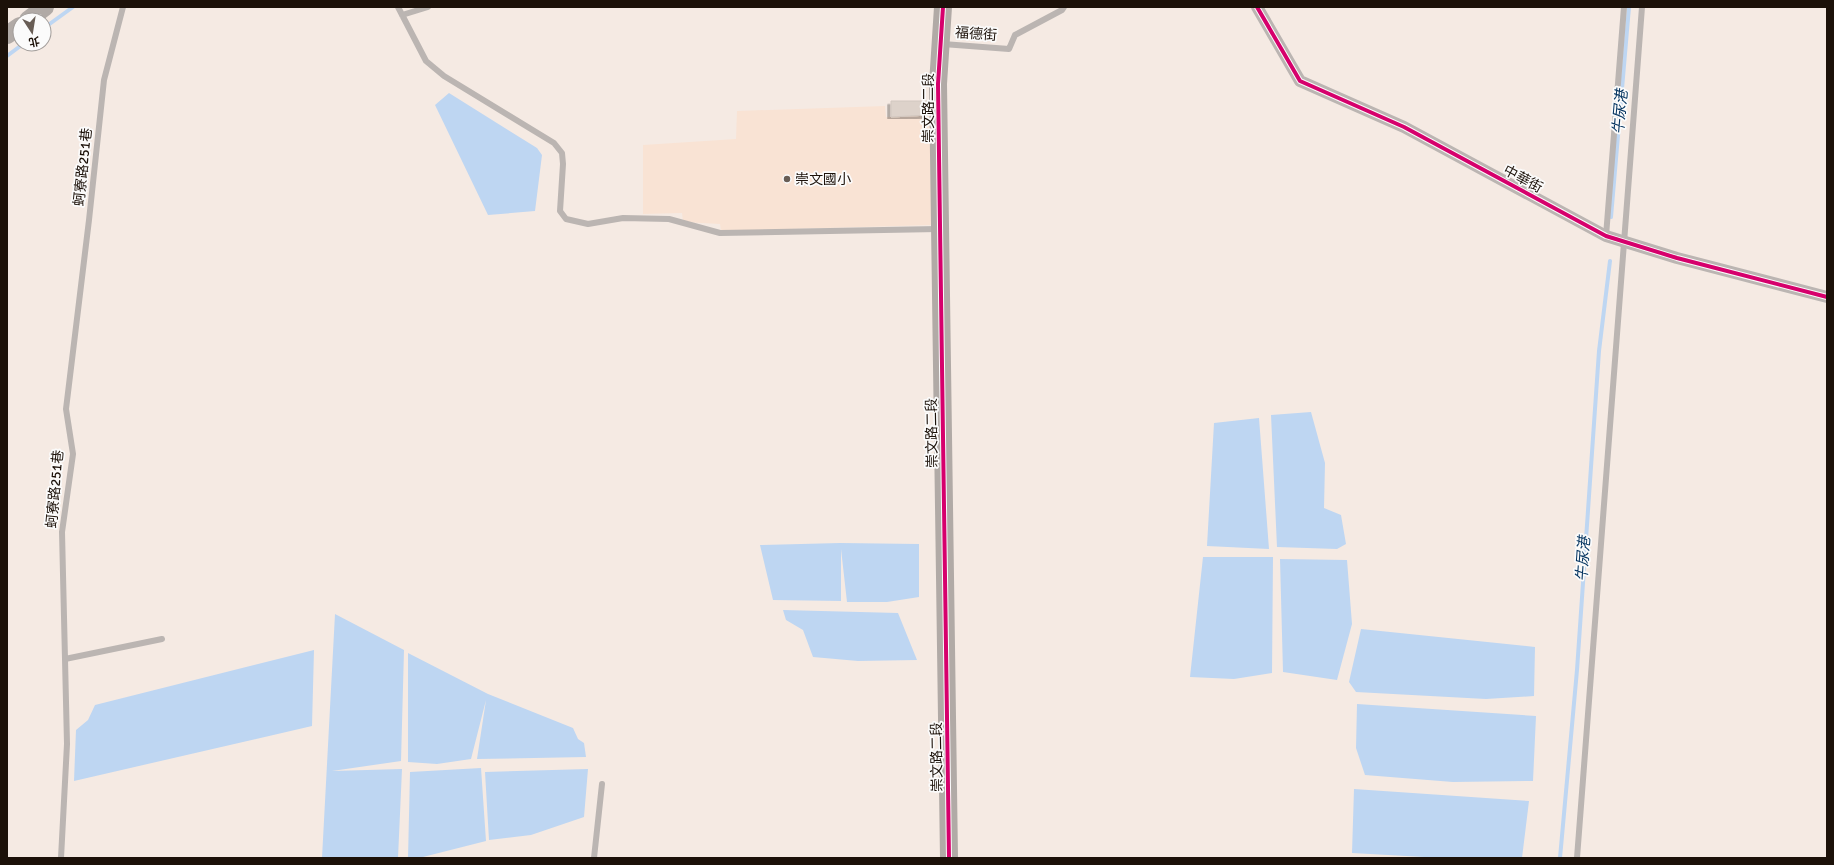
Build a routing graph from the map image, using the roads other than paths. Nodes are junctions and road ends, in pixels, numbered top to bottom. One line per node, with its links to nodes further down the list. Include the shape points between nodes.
1 (123, 7): 16 (lane, 蚵寮路251巷, via 104,80 66,409 72,454 62,532)
2 (398, 7): 9 (lane)
3 (428, 7): 9 (lane)
4 (943, 7): 10 (street, 崇文路二段)
5 (1064, 7): 10 (lane, 福德街, via 1015,35 1010,49)
6 (1257, 7): 12 (street, 中華街, via 1300,81 1404,127)
7 (1624, 7): 12 (lane)
8 (1642, 7): 13 (lane)
9 (402, 15): 11 (lane, via 426,61 444,76 554,144 562,152 560,212 566,219 588,224 623,218 668,219 720,233)
10 (941, 44): 11 (street, 崇文路二段, via 938,84)
11 (940, 229): 20 (street, 崇文路二段)
12 (1606, 236): 13 (street, 中華街)
13 (1624, 241): 14 (street, 中華街, via 1677,258); 21 (lane)
14 (1827, 297)
15 (162, 639): 16 (lane)
16 (65, 659): 18 (lane, 蚵寮路251巷, via 67,744)
17 (602, 784): 19 (lane)
18 (61, 858)
19 (594, 858)
20 (949, 858)
21 (1577, 858)

